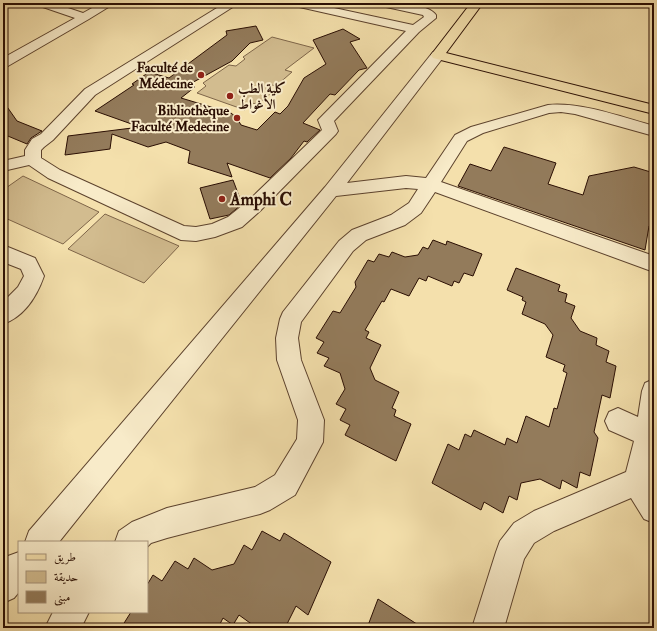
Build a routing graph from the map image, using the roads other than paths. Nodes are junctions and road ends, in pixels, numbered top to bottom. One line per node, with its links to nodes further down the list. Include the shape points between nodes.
1 (41, 3): 8 (street)
2 (94, 3): 8 (street)
3 (110, 3): 8 (street)
4 (233, 3): 17 (street, via 90,92 38,143 33,150)
5 (296, 3): 9 (street)
6 (381, 3): 9 (street, via 427,12 430,18)
7 (477, 3): 10 (main road)
8 (80, 15): 11 (street); 13 (street)
9 (415, 30): 17 (street, via 326,120 330,132 254,206 235,222 215,230 196,234 181,233 54,174)
10 (452, 38): 12 (main road); 14 (main road, via 463,49 483,58)
11 (3, 54)
12 (438, 55): 15 (main road); 20 (street)
13 (3, 64)
14 (654, 101)
15 (654, 110)
16 (654, 131): 19 (street, via 576,110 548,109 477,130 461,138)
17 (33, 159): 18 (street)
18 (3, 166)
19 (430, 184): 20 (street, via 406,182); 22 (street); 30 (street, via 415,208 398,220 359,234 346,246 291,319 287,338 290,360 311,420 310,442 285,484 260,500 167,523 142,532)
20 (331, 190): 29 (street)
21 (3, 253): 23 (street, via 28,264 34,276 30,288 19,302)
22 (654, 264)
23 (3, 315)
24 (654, 391): 26 (street)
25 (618, 421): 26 (street)
26 (652, 435): 27 (street)
27 (637, 481): 28 (street); 35 (street, via 544,521 524,533 511,552)
28 (654, 509)
29 (41, 541)
30 (131, 541)
31 (18, 568): 32 (street)
32 (3, 587)
33 (72, 613): 34 (street)
34 (61, 628)
35 (488, 628)

